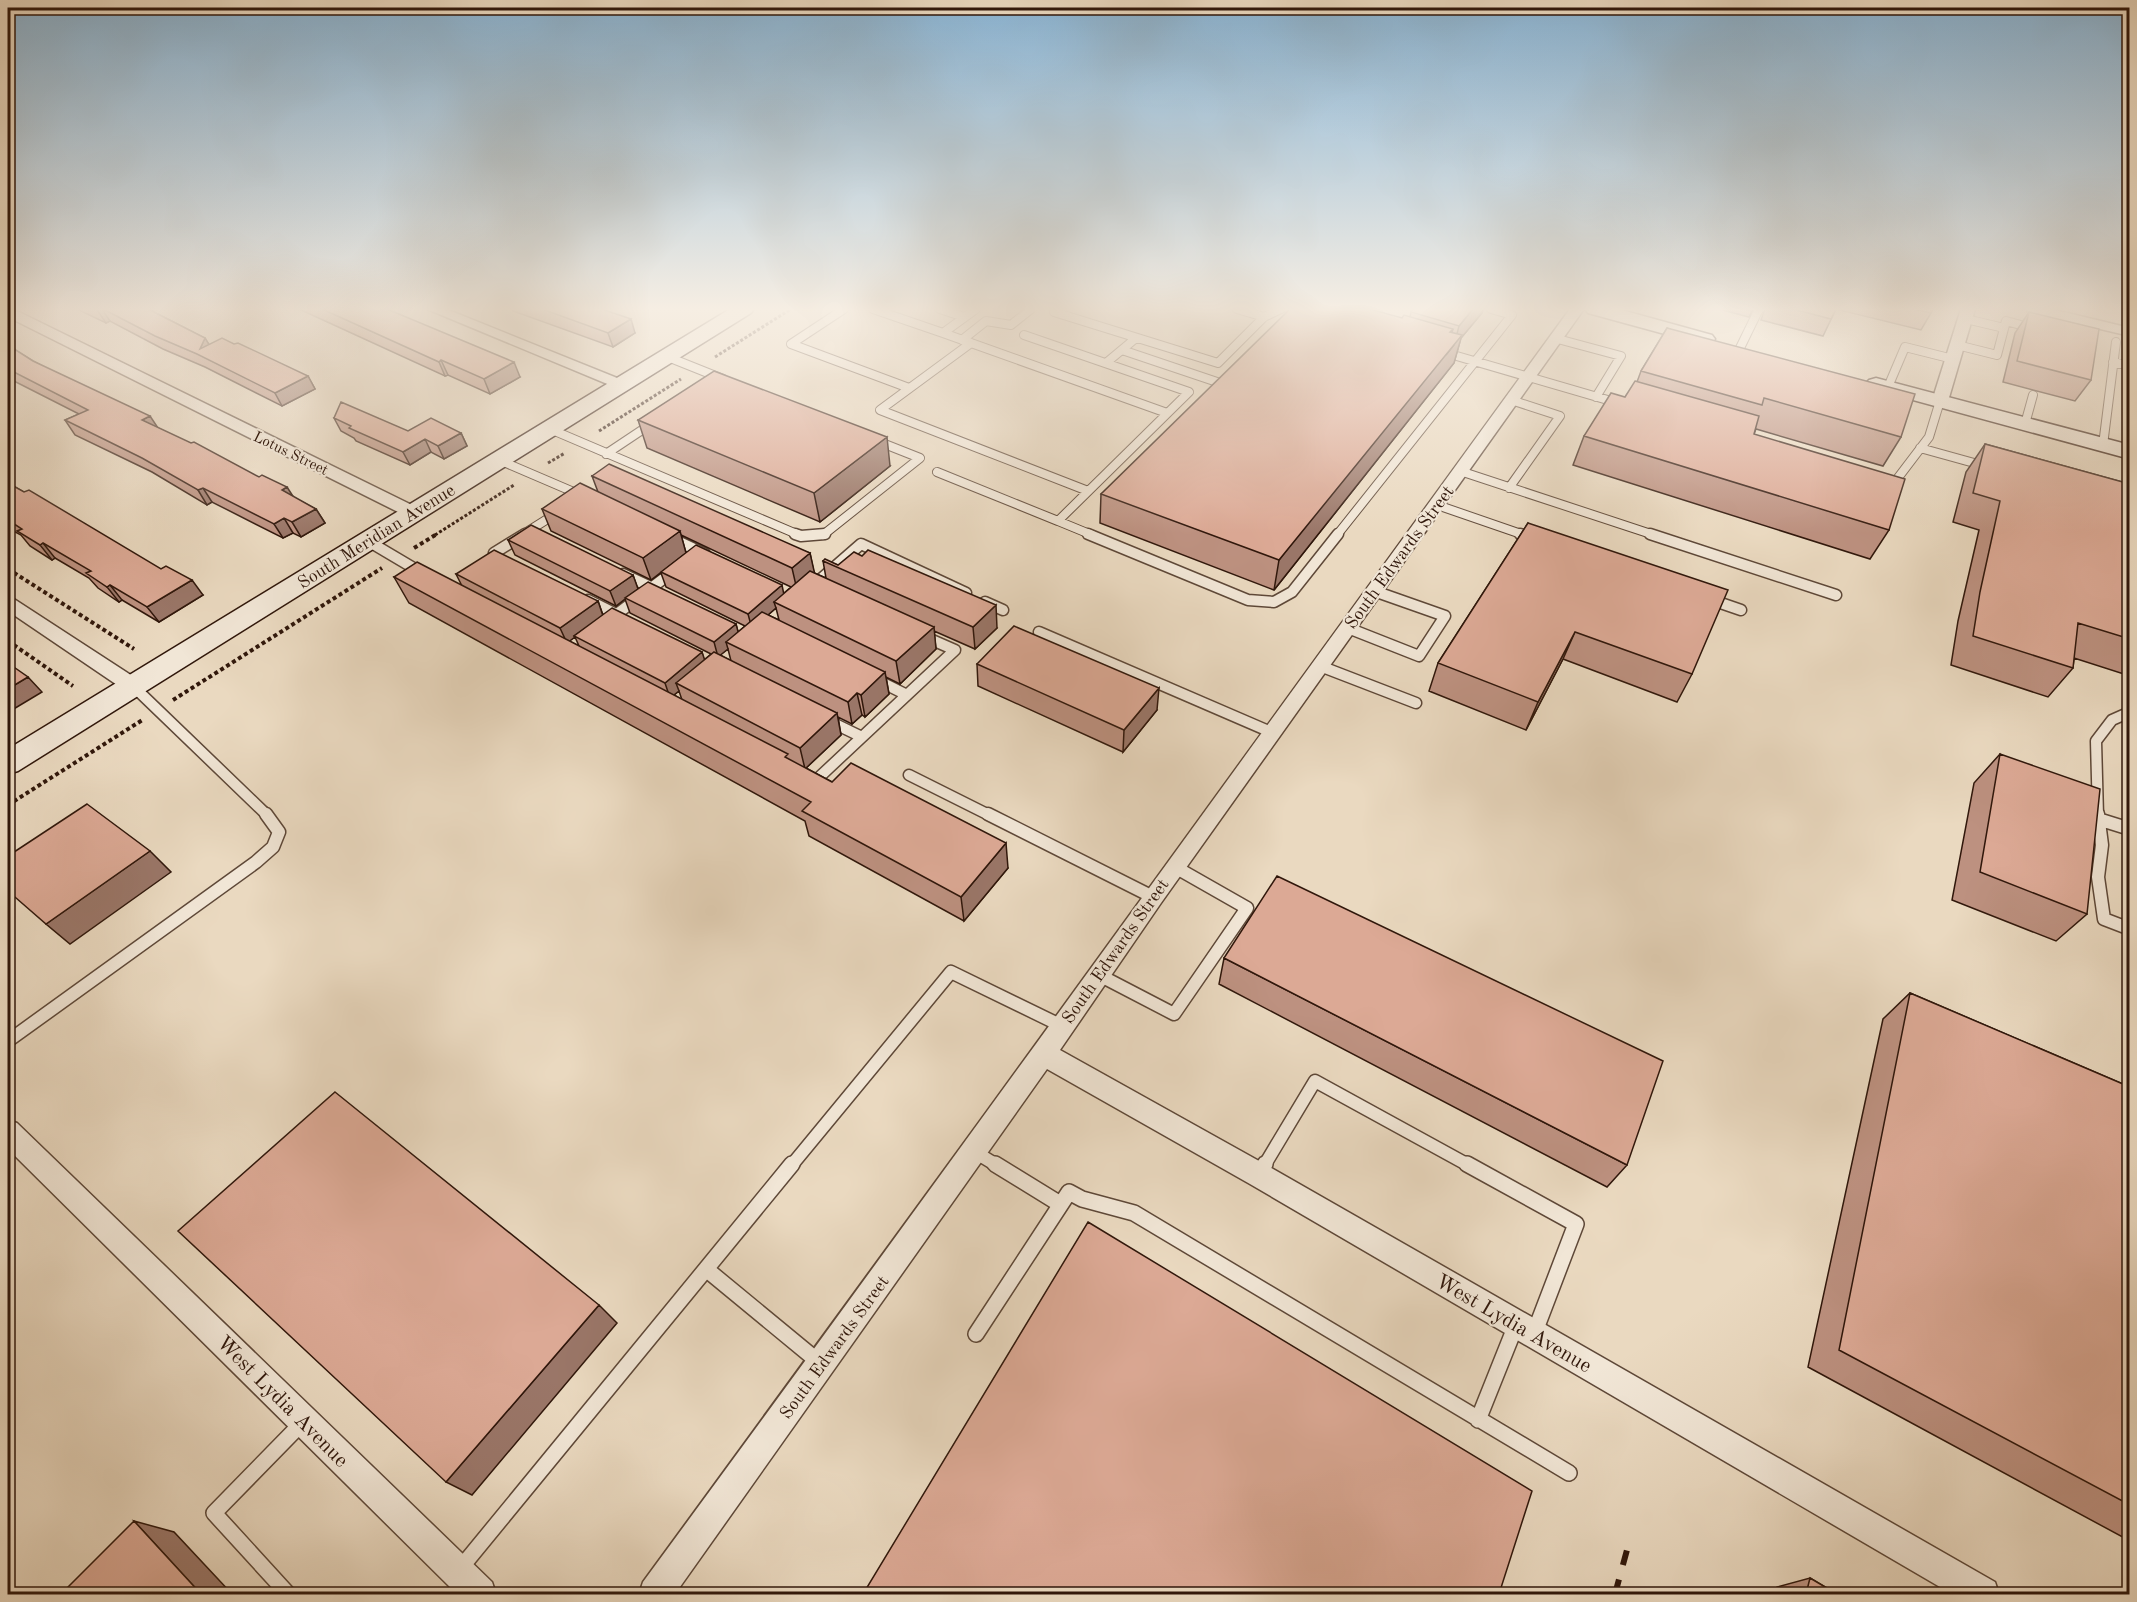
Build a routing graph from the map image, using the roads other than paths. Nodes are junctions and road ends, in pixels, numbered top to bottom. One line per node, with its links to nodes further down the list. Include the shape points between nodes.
1 (153, 384): 44 (street, Lotus Street)
2 (619, 384): 15 (street)
3 (898, 384): 17 (lane)
4 (915, 384): 17 (lane)
5 (1085, 384): 23 (lane)
6 (1165, 384): 23 (lane, via 1189,392)
7 (1459, 384): 45 (lane, via 1292,592 1274,602 1248,600)
8 (1522, 384): 20 (street, South Edwards Street)
9 (1552, 384): 19 (lane)
10 (1604, 384): 19 (lane)
11 (1876, 384): 16 (main road)
12 (1889, 384): 16 (lane)
13 (1945, 384): 21 (street)
14 (2110, 384): 28 (lane)
15 (622, 385): 26 (main road, South Meridian Avenue)
16 (1888, 387): 21 (main road)
17 (909, 388): 38 (lane, via 880,410)
18 (2033, 395): 25 (lane)
19 (1596, 397): 22 (lane)
20 (1511, 400): 34 (street, South Edwards Street); 37 (lane, via 1560,416)
21 (1940, 401): 25 (main road); 29 (lane, via 1929,437)
22 (1630, 407)
23 (1167, 413): 38 (lane)
24 (664, 416): 31 (lane)
25 (2025, 424): 28 (main road)
26 (550, 429): 31 (lane); 32 (main road, South Meridian Avenue)
27 (865, 436): 31 (lane, via 920,458 823,535 801,536)
28 (2103, 445): 30 (main road)
29 (1920, 448): 33 (lane); 36 (lane, via 1894,483)
30 (2130, 452)
31 (606, 454)
32 (500, 460): 39 (lane); 44 (main road, South Meridian Avenue)
33 (1997, 470)
34 (1460, 471): 37 (lane); 42 (street, South Edwards Street)
35 (937, 472): 45 (lane)
36 (1883, 480)
37 (1509, 488): 66 (lane)
38 (1088, 491): 45 (lane)
39 (583, 496): 40 (lane); 41 (lane)
40 (594, 501)
41 (574, 502)
42 (1437, 505): 49 (lane); 62 (street, South Edwards Street)
43 (566, 507): 46 (lane)
44 (414, 513): 50 (main road, South Meridian Avenue)
45 (1059, 521)
46 (532, 529): 47 (lane); 51 (lane)
47 (542, 534)
48 (668, 537): 54 (lane)
49 (1538, 540)
50 (368, 542): 57 (lane); 77 (main road, South Meridian Avenue)
51 (494, 553): 53 (lane); 55 (lane)
52 (711, 557): 54 (lane)
53 (504, 558)
54 (692, 558): 59 (lane)
55 (484, 559)
56 (611, 568): 59 (lane)
57 (428, 576)
58 (814, 585): 60 (lane); 61 (lane); 68 (lane, via 861,544)
59 (651, 587): 63 (lane); 70 (lane)
60 (825, 590)
61 (806, 591)
62 (1374, 591): 72 (street, South Edwards Street); 72 (lane, via 1445,616 1419,656)
63 (661, 592)
64 (576, 594): 70 (lane)
65 (1696, 594): 69 (lane)
66 (1836, 595)
67 (8, 603): 77 (street)
68 (1003, 610)
69 (1741, 610)
70 (612, 617): 71 (lane)
71 (626, 619)
72 (1348, 628): 75 (street, South Edwards Street)
73 (912, 630): 78 (lane, via 955,650)
74 (1039, 632): 82 (lane)
75 (1320, 666): 79 (lane); 82 (street, South Edwards Street)
76 (867, 675): 78 (lane)
77 (133, 686): 84 (main road, South Meridian Avenue); 94 (lane, via 271,819 279,832 273,847 256,862)
78 (907, 695): 83 (lane)
79 (1416, 703)
80 (2130, 712): 87 (lane, via 2112,720 2096,741)
81 (821, 717): 83 (lane)
82 (1273, 733): 89 (street, South Edwards Street)
83 (862, 737): 86 (lane, via 814,782)
84 (8, 763)
85 (909, 775): 90 (lane)
86 (804, 776)
87 (2098, 819): 88 (lane); 91 (lane, via 2102,845 2098,877 2104,919)
88 (2130, 829)
89 (1175, 867): 90 (street, South Edwards Street); 92 (lane, via 1247,908 1174,1014)
90 (1153, 897): 92 (street, South Edwards Street)
91 (2130, 929)
92 (1099, 975): 93 (street, South Edwards Street)
93 (1062, 1026): 95 (street, South Edwards Street); 100 (lane, via 951,972)
94 (8, 1041)
95 (1042, 1053): 97 (street, South Edwards Street); 98 (street, West Lydia Avenue)
96 (8, 1134): 105 (street, West Lydia Avenue)
97 (975, 1152): 99 (lane); 103 (street, South Edwards Street)
98 (1258, 1175): 101 (street, West Lydia Avenue); 101 (lane, via 1315,1081 1576,1224)
99 (1060, 1204): 102 (lane); 104 (lane, via 1069,1191 1082,1199 1134,1213)
100 (706, 1269): 103 (lane); 107 (lane)
101 (1525, 1329): 104 (lane); 111 (street, West Lydia Avenue)
102 (976, 1334)
103 (821, 1364): 110 (street, South Edwards Street)
104 (1478, 1420): 106 (lane)
105 (304, 1422): 107 (street, West Lydia Avenue); 108 (lane, via 214,1513)
106 (1569, 1473)
107 (457, 1572): 109 (street, West Lydia Avenue)
108 (288, 1594)
109 (480, 1594)
110 (655, 1594)
111 (1983, 1594)

